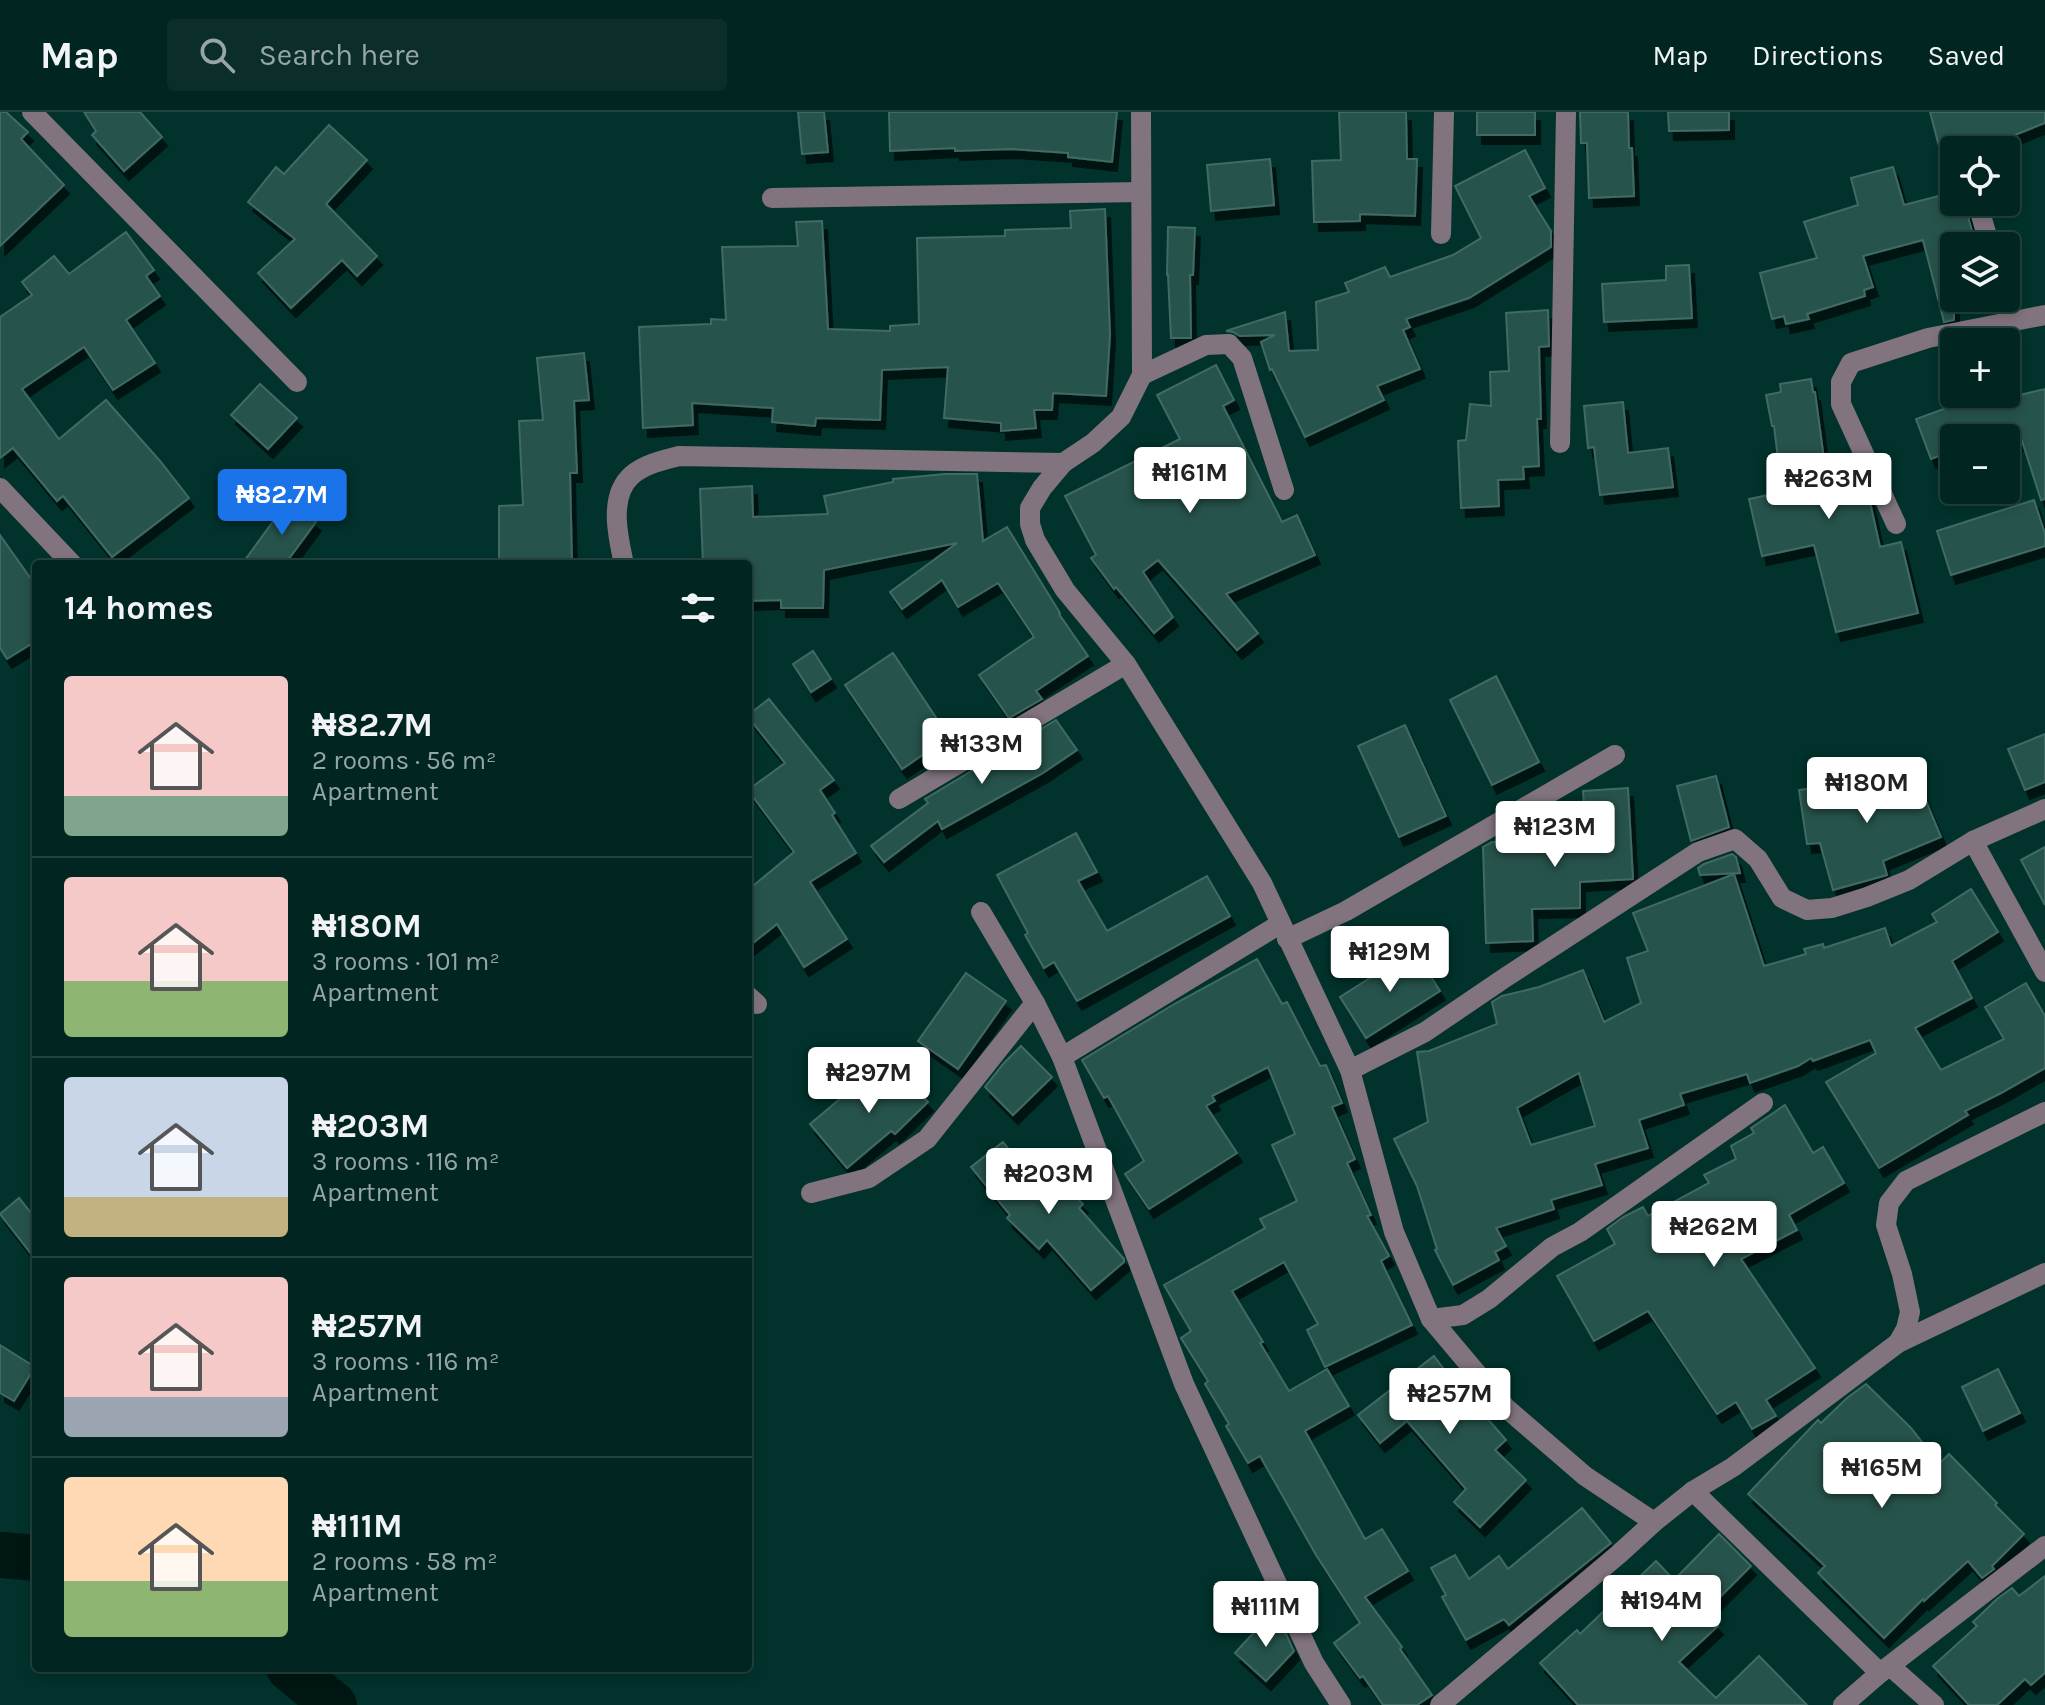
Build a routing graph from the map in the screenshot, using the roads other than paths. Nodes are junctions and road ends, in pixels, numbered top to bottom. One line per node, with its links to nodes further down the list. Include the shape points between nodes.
1 (32, 112): 12 (street)
2 (1141, 112): 5 (street)
3 (1444, 112): 7 (street)
4 (1566, 112): 13 (street)
5 (1141, 192): 6 (street); 11 (street)
6 (772, 198)
7 (1441, 234)
8 (2009, 312): 10 (street)
9 (2045, 315): 10 (street)
10 (2012, 322): 17 (street, via 1928,338 1851,363 1841,382 1841,404)
11 (1142, 375): 14 (street, via 1121,417); 16 (street, via 1206,345 1229,344 1242,358)
12 (297, 382)
13 (1560, 443)
14 (1063, 463): 19 (street, via 679,456 631,475 617,499); 20 (street, via 1030,508 1035,540 1065,590)
15 (0, 488): 18 (street)
16 (1284, 490)
17 (1896, 524)
18 (68, 560)
19 (623, 560)
20 (1126, 664): 22 (street); 26 (street, via 1262,883)
21 (1615, 755): 26 (street, via 1346,911)
22 (899, 799)
23 (2045, 809): 24 (street)
24 (1973, 841): 27 (street); 30 (street, via 1909,880 1832,908 1807,910 1782,898 1758,859 1735,839 1698,852 1425,1032)
25 (981, 912): 28 (street)
26 (1283, 931): 29 (street); 30 (street)
27 (2045, 972)
28 (1035, 1003): 29 (street); 33 (street, via 927,1139 869,1178)
29 (1062, 1057): 41 (street, via 1184,1384 1314,1663)
30 (1350, 1070): 35 (street, via 1394,1232)
31 (1763, 1103): 35 (street, via 1552,1247 1489,1299 1463,1315)
32 (2045, 1112): 36 (street, via 1906,1181 1889,1203 1886,1225 1910,1312)
33 (811, 1193)
34 (2045, 1273): 36 (street)
35 (1431, 1319): 38 (street, via 1505,1407 1585,1476)
36 (1898, 1343): 37 (street)
37 (1693, 1491): 38 (street); 40 (street)
38 (1654, 1522): 42 (street)
39 (2045, 1546): 40 (street)
40 (1885, 1669): 43 (street); 44 (street)
41 (1341, 1705)
42 (1440, 1705)
43 (1843, 1705)
44 (1934, 1705)

